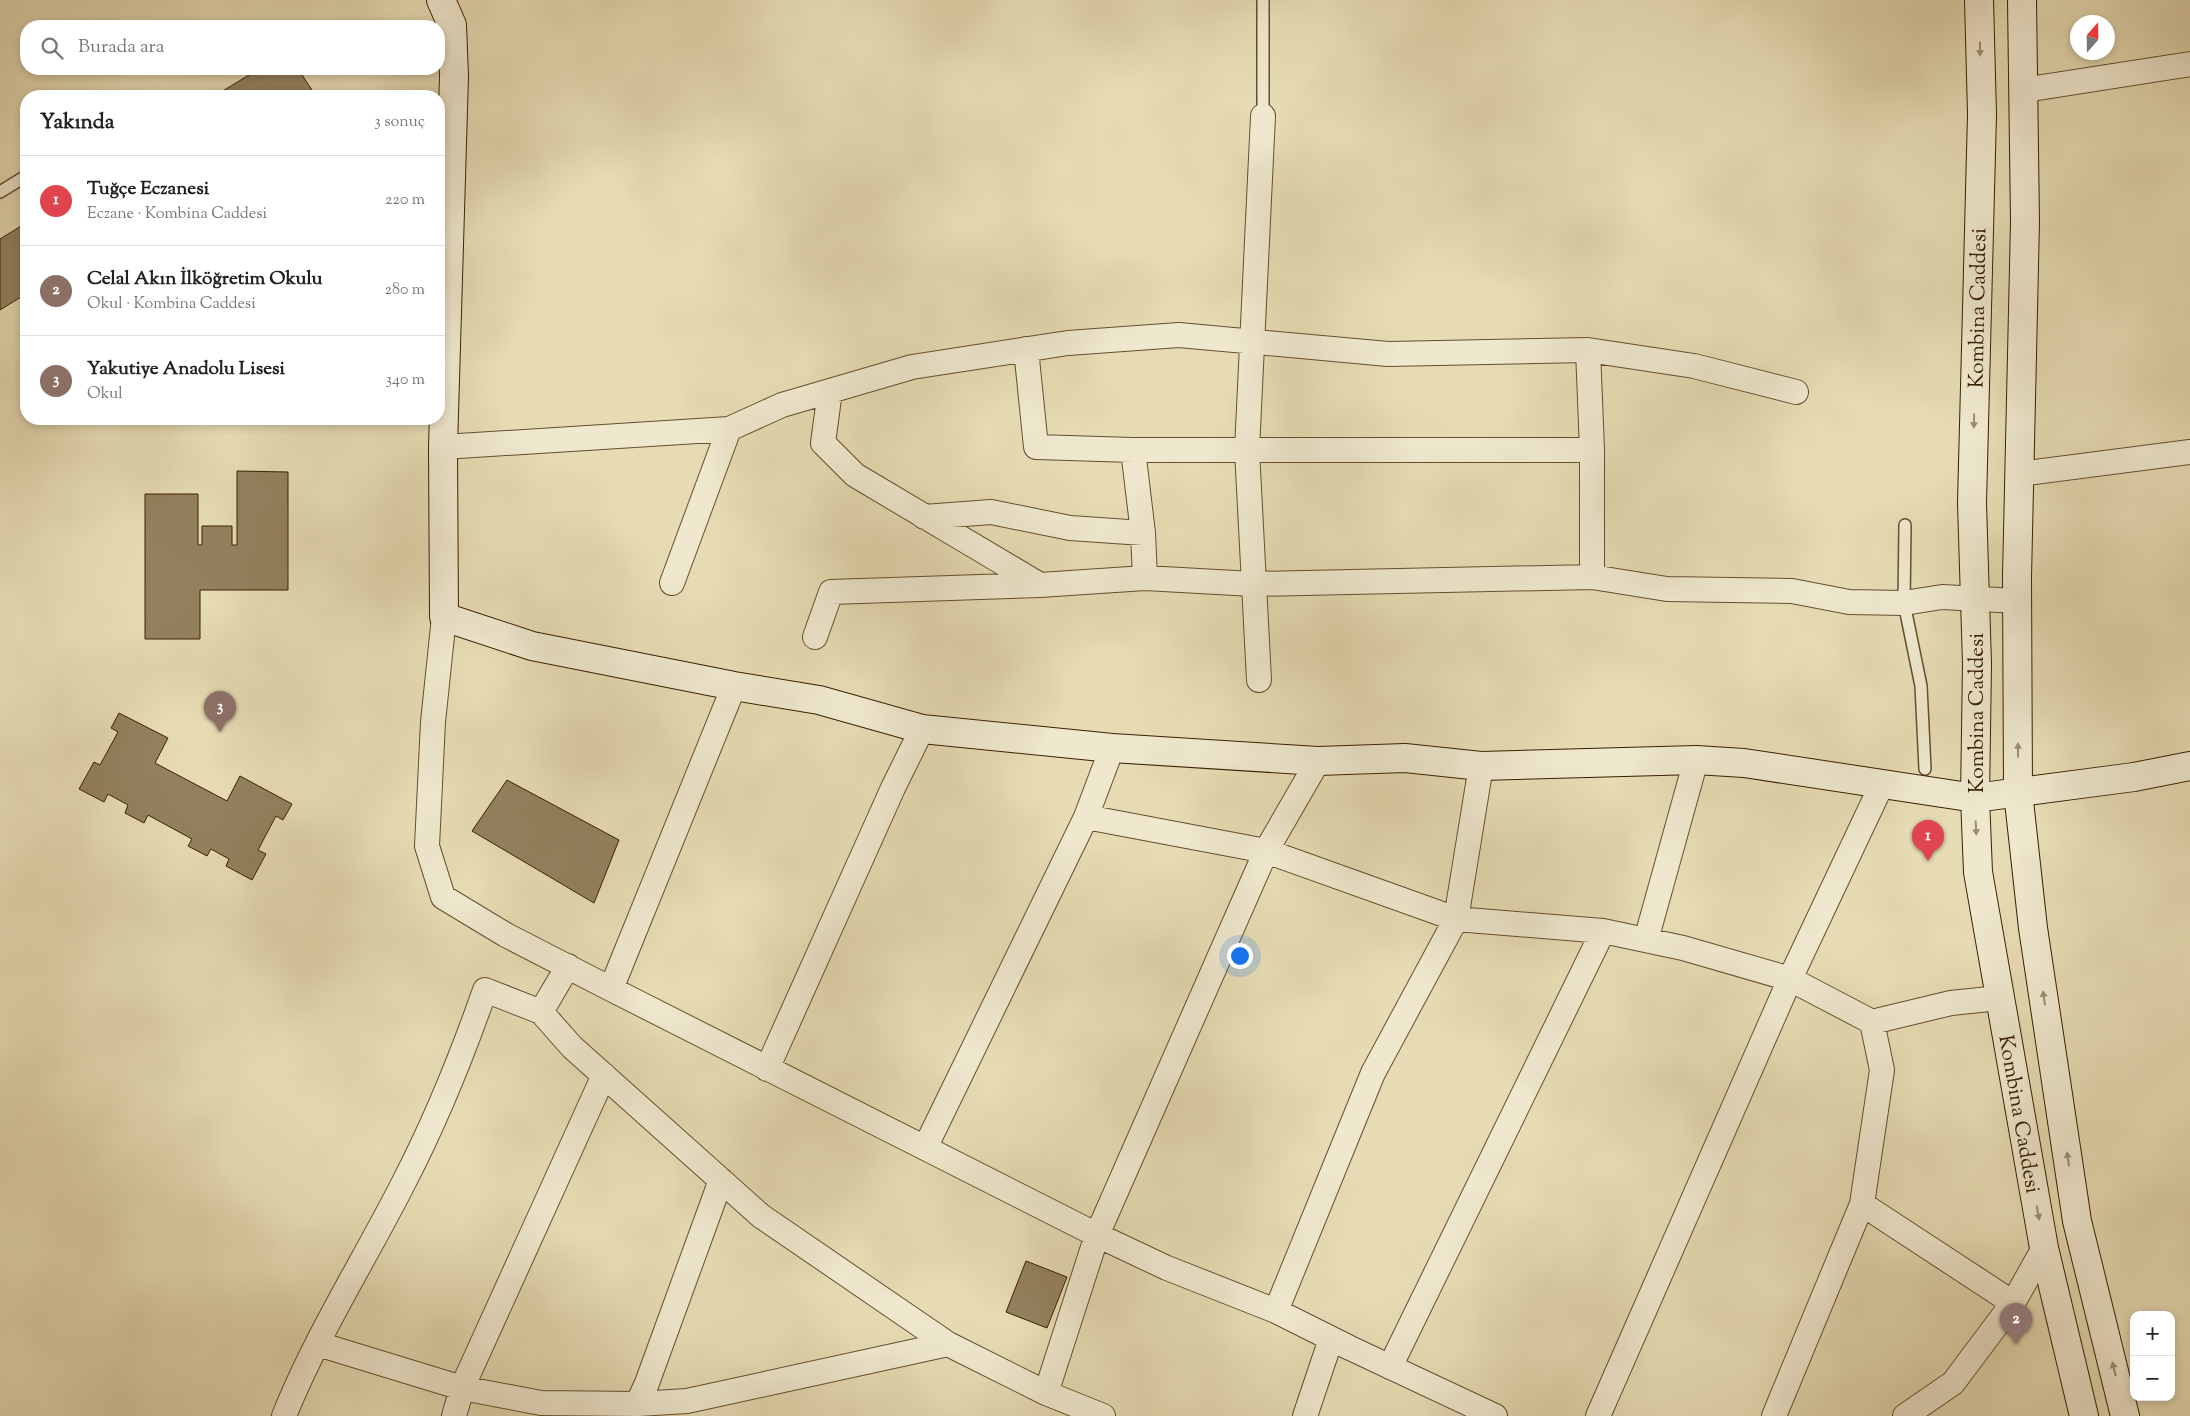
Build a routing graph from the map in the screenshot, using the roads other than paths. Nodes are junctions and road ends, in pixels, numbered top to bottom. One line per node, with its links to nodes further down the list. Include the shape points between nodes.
1 (441, 0): 10 (main road, via 452,25 454,76)
2 (1264, 0): 7 (lane)
3 (1979, 0): 32 (main road, Kombina Caddesi, one-way to 32, via 1982,114 1972,503)
4 (2022, 0): 6 (main road, Kombina Caddesi)
5 (2190, 64): 6 (street)
6 (2024, 90): 23 (main road, Kombina Caddesi)
7 (1263, 116): 11 (street)
8 (20, 180): 9 (lane)
9 (0, 192)
10 (445, 326)
11 (1251, 342): 12 (street, via 1179,335 1068,343); 13 (street, via 1388,354); 20 (street)
12 (1026, 350): 14 (street, via 912,367); 19 (street, via 1036,447)
13 (1588, 350): 15 (street, via 1694,366); 21 (street)
14 (830, 391): 17 (street, via 782,405); 24 (street, via 823,443 854,475)
15 (1796, 392)
16 (442, 425): 18 (main road)
17 (729, 429): 18 (street); 29 (street)
18 (443, 447): 35 (main road)
19 (1133, 450): 20 (street); 26 (street)
20 (1247, 450): 21 (street); 30 (street)
21 (1592, 450): 27 (street)
22 (2190, 452): 23 (street)
23 (2020, 474): 34 (main road, Kombina Caddesi)
24 (924, 517): 26 (street, via 991,512 1070,528); 31 (street)
25 (1905, 526): 33 (lane)
26 (1143, 533): 28 (street)
27 (1592, 577): 30 (street); 33 (street, via 1667,589 1792,591 1849,602)
28 (1145, 578): 30 (street); 31 (street)
29 (672, 583)
30 (1253, 584): 37 (street)
31 (1040, 585): 36 (street, via 832,592)
32 (1976, 600): 33 (street, via 1942,597); 34 (street); 48 (main road, Kombina Caddesi)
33 (1904, 602): 45 (lane, via 1921,686)
34 (2017, 602): 47 (main road, Kombina Caddesi, one-way to 34)
35 (444, 617): 38 (main road, via 532,646); 54 (street, via 433,722 427,846 443,897 506,935)
36 (815, 637)
37 (1259, 680)
38 (734, 686): 39 (main road, via 818,700); 56 (street)
39 (922, 729): 40 (main road); 60 (street)
40 (1112, 748): 42 (main road); 49 (street)
41 (1696, 760): 43 (main road); 46 (main road, via 1744,763); 53 (street)
42 (1318, 761): 43 (main road, via 1405,758); 50 (street)
43 (1481, 766): 51 (street)
44 (2190, 766): 47 (main road, via 2134,777)
45 (1925, 769)
46 (1882, 784): 48 (main road); 55 (street)
47 (2018, 792): 48 (main road); 85 (main road, Kombina Caddesi, one-way to 47, via 2077,1221 2033,928)
48 (1975, 798): 57 (main road, Kombina Caddesi, one-way to 57, via 1978,872)
49 (1086, 817): 50 (street); 62 (street)
50 (1266, 851): 51 (street); 65 (street)
51 (1456, 919): 52 (street); 68 (street, via 1373,1073)
52 (1603, 931): 53 (street); 72 (street)
53 (1646, 940): 55 (street)
54 (568, 966): 56 (street); 58 (street)
55 (1790, 979): 59 (street); 81 (street)
56 (611, 989): 60 (street)
57 (1999, 998): 59 (street, via 1951,1003); 66 (main road, Kombina Caddesi, one-way to 66)
58 (540, 1012): 61 (street); 70 (street, via 485,990 461,1058 404,1181)
59 (1872, 1022): 64 (street, via 1882,1070)
60 (767, 1068): 62 (street)
61 (604, 1075): 63 (street); 73 (street)
62 (925, 1148): 65 (street)
63 (721, 1180): 71 (street, via 761,1216); 75 (street)
64 (1862, 1204): 67 (street); 82 (street)
65 (1097, 1235): 68 (street, via 1167,1268); 74 (street)
66 (2044, 1248): 67 (street); 84 (main road, Kombina Caddesi)
67 (2013, 1303): 83 (street, via 1953,1383)
68 (1276, 1311): 69 (street)
69 (1331, 1339): 72 (street); 79 (street)
70 (318, 1344): 73 (street); 76 (street)
71 (948, 1344): 74 (street); 75 (street)
72 (1390, 1367): 80 (street)
73 (462, 1388): 75 (street, via 541,1403); 77 (street)
74 (1046, 1393): 78 (street)
75 (635, 1410)
76 (284, 1416)
77 (454, 1416)
78 (1103, 1416)
79 (1304, 1416)
80 (1494, 1416)
81 (1598, 1416)
82 (1774, 1416)
83 (1905, 1416)
84 (2084, 1416)
85 (2126, 1416)

